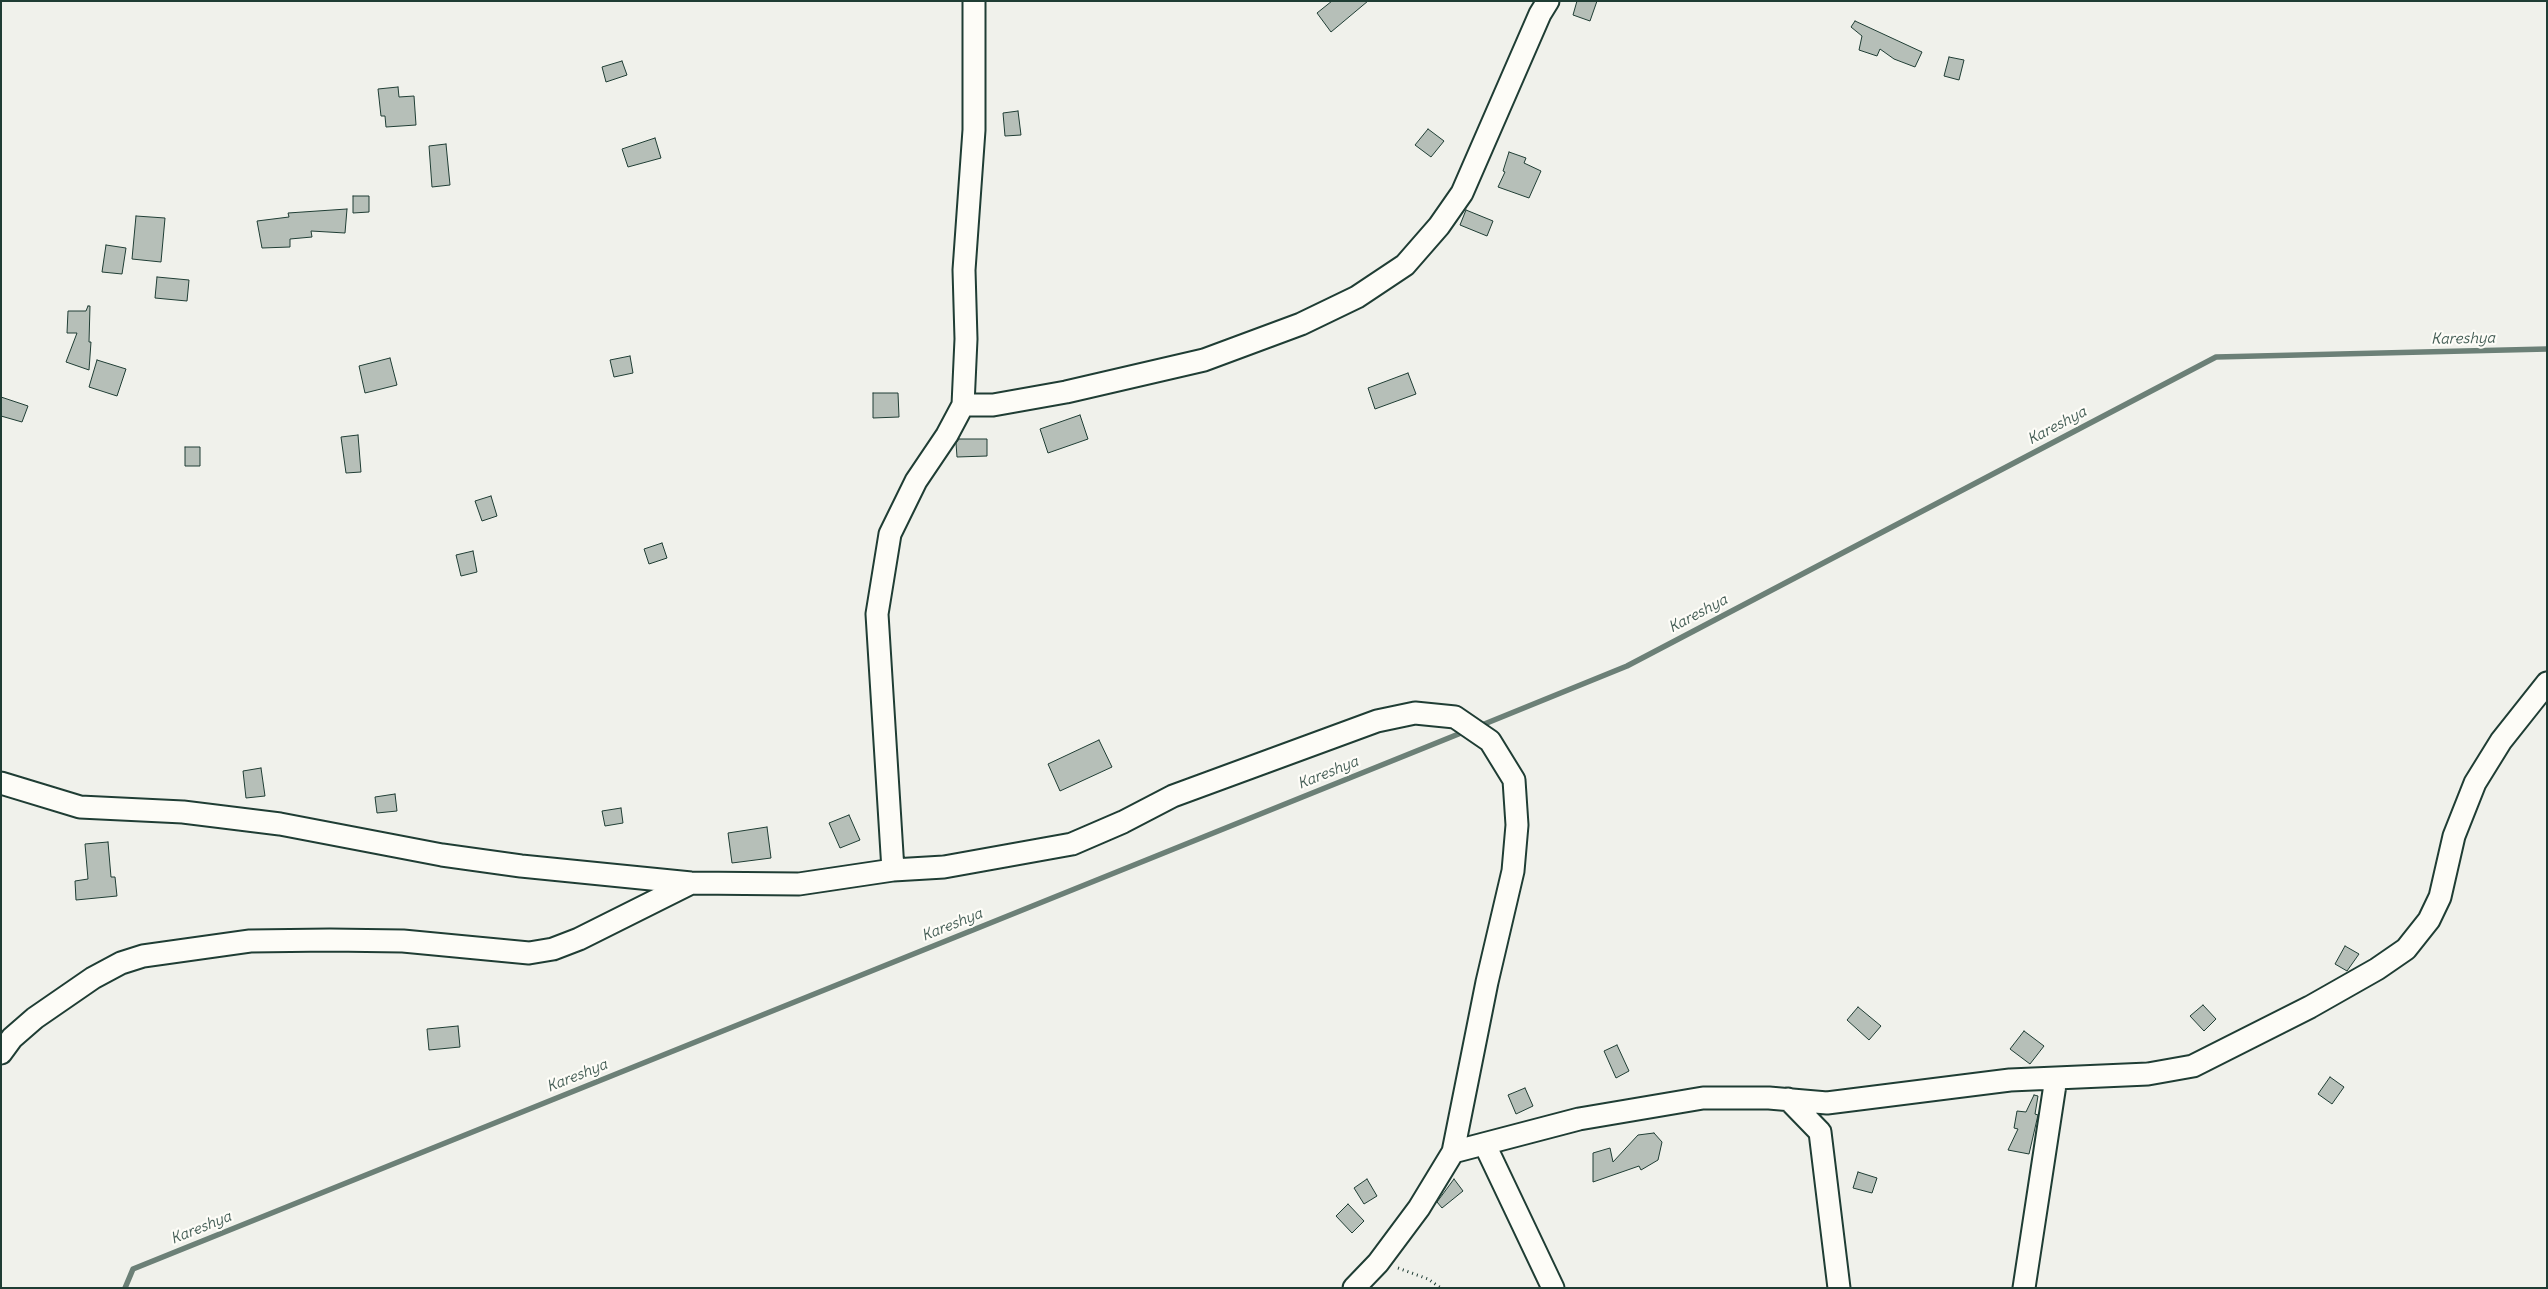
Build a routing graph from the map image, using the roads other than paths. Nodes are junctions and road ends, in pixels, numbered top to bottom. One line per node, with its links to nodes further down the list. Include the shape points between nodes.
1 (974, 1): 3 (street, via 974,130 964,270 966,339)
2 (1548, 1): 3 (street, via 1462,193 1405,265 1356,297 1301,324 1204,360 1030,398)
3 (962, 405): 6 (street, via 947,435 916,481 890,534 881,583 878,645)
4 (2547, 683): 9 (street, via 2501,741 2475,783 2454,836 2440,898 2429,920 2406,949 2377,970 2193,1066 2148,1074)
5 (1, 783): 7 (street, via 80,808 183,812 280,824 442,855)
6 (893, 870): 7 (street, via 799,884); 12 (street, via 944,866 1072,844 1173,796 1377,721 1415,712 1454,717 1490,741 1514,780 1517,825 1513,871)
7 (691, 883): 8 (street, via 579,939 530,953 402,941 330,940 250,941 142,956 93,978 35,1018 12,1038)
8 (1, 1053)
9 (2056, 1078): 10 (street, via 2010,1080 1827,1103); 16 (street)
10 (1788, 1100): 11 (street, via 1703,1098 1579,1119); 15 (street, via 1820,1132)
11 (1485, 1145): 12 (street); 14 (street)
12 (1453, 1152): 13 (street, via 1419,1208 1378,1263)
13 (1354, 1288)
14 (1553, 1288)
15 (1839, 1288)
16 (2024, 1288)

